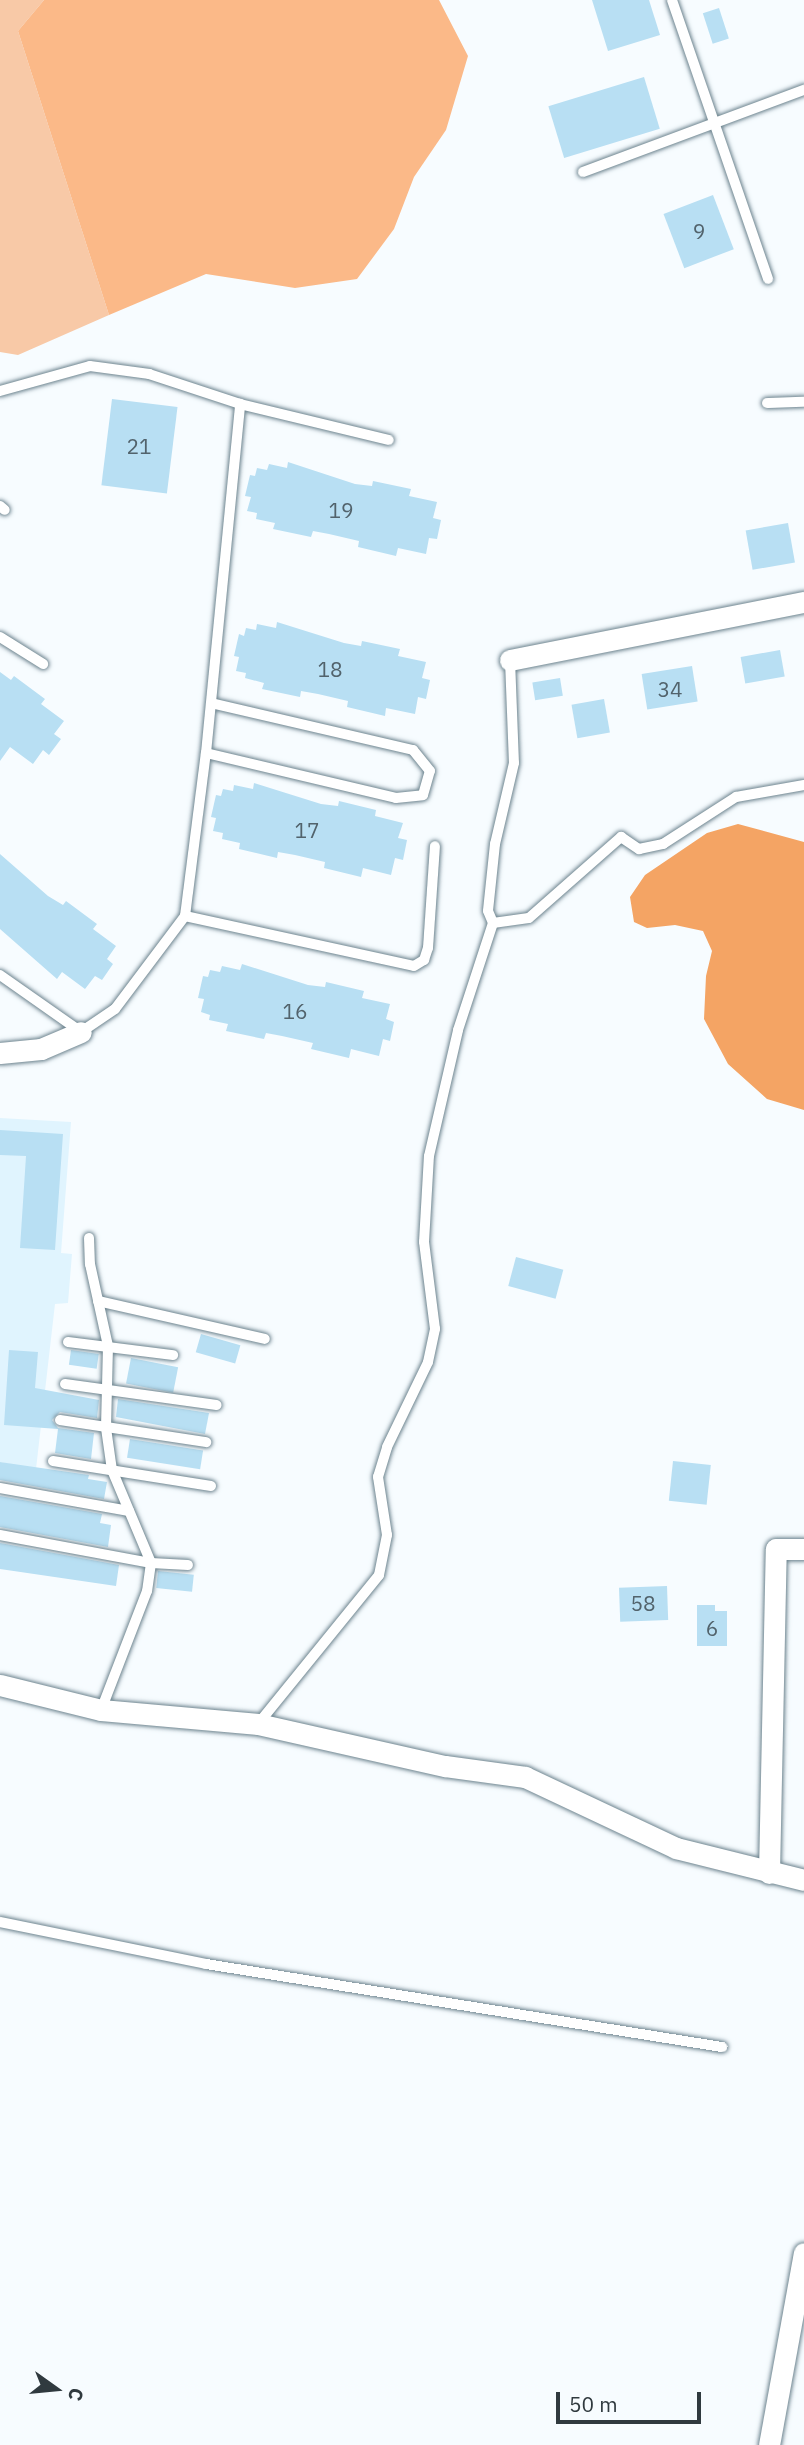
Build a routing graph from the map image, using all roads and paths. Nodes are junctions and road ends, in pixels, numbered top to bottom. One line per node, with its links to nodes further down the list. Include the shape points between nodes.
1 (672, 0): 3 (lane)
2 (804, 89): 3 (lane)
3 (715, 123): 4 (lane); 5 (lane)
4 (583, 172)
5 (768, 279)
6 (0, 391): 8 (lane, via 90,366 149,374)
7 (804, 402): 9 (lane)
8 (240, 404): 10 (lane); 15 (lane)
9 (767, 404)
10 (389, 440)
11 (804, 602): 13 (street)
12 (0, 636): 14 (lane)
13 (510, 660): 20 (lane, via 514,763 495,844 488,911)
14 (43, 664)
15 (211, 703): 16 (lane); 16 (lane, via 413,750 429,771 423,795 396,798)
16 (206, 753): 19 (lane)
17 (804, 785): 20 (lane, via 736,797 663,844 639,849 621,837 529,918)
18 (435, 846): 19 (lane, via 428,948 424,960 414,966)
19 (185, 916): 22 (lane, via 116,1009)
20 (493, 923): 47 (lane, via 458,1030 429,1156 424,1242 435,1329 428,1362 387,1447 378,1477 387,1535 379,1575)
21 (0, 975): 22 (lane)
22 (81, 1032): 23 (street, via 41,1049)
23 (0, 1054)
24 (89, 1238): 25 (lane)
25 (98, 1301): 26 (lane); 28 (lane)
26 (265, 1339)
27 (68, 1342): 28 (lane)
28 (108, 1346): 29 (lane); 31 (lane)
29 (173, 1355)
30 (65, 1384): 31 (lane)
31 (106, 1389): 32 (lane); 34 (lane)
32 (217, 1405)
33 (60, 1420): 34 (lane)
34 (106, 1428): 35 (lane); 37 (lane)
35 (205, 1443)
36 (54, 1461): 37 (lane)
37 (112, 1470): 38 (lane); 40 (lane)
38 (211, 1486)
39 (0, 1488): 40 (lane)
40 (129, 1511): 43 (lane)
41 (0, 1535): 43 (lane)
42 (804, 1549): 48 (street, via 776,1549)
43 (151, 1563): 44 (lane); 46 (lane, via 147,1591)
44 (188, 1565)
45 (0, 1685): 46 (street)
46 (101, 1710): 47 (street)
47 (258, 1724): 48 (street, via 445,1766 525,1777 676,1848)
48 (769, 1873): 49 (street)
49 (804, 1880)
50 (0, 1922): 51 (lane, via 206,1964)
51 (722, 2048)
52 (804, 2253): 53 (street)
53 (769, 2445)

